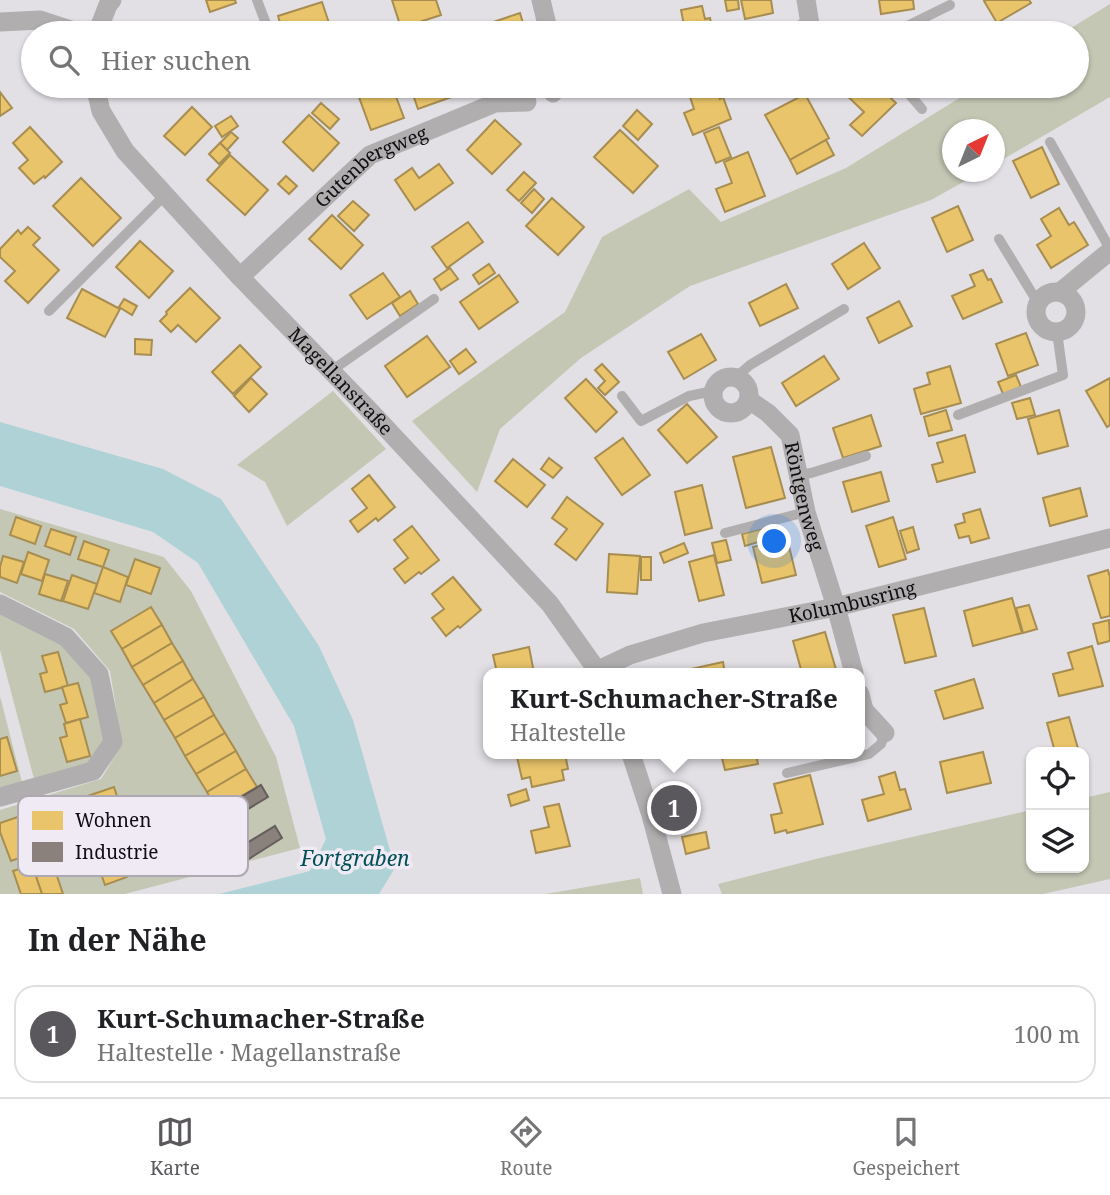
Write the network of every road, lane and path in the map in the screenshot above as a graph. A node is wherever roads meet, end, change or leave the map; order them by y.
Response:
1 (112, 0) edge
2 (257, 0) edge
3 (541, 0) edge
4 (806, 0) edge
5 (950, 5) dead end
6 (43, 21) edge
7 (102, 21) edge
8 (265, 21) dead end
9 (546, 21) edge
10 (804, 21) edge
11 (917, 21) edge
12 (0, 22) edge
13 (98, 98) edge
14 (912, 98) edge
15 (527, 102) dead end
16 (922, 109) dead end
17 (1050, 142) dead end
18 (165, 195) junction
19 (999, 239) dead end
20 (1110, 250) edge
21 (240, 276) junction
22 (1060, 292) junction
23 (435, 299) dead end
24 (1038, 303) junction
25 (844, 309) dead end
26 (49, 311) dead end
27 (1057, 332) junction
28 (331, 371) junction
29 (736, 377) junction
30 (713, 391) junction
31 (622, 396) dead end
32 (749, 400) junction
33 (958, 415) dead end
34 (866, 456) dead end
35 (798, 475) junction
36 (806, 512) junction
37 (725, 533) dead end
38 (1110, 538) edge
39 (0, 604) edge
40 (836, 607) junction
41 (595, 668) edge
42 (606, 668) edge
43 (853, 668) edge
44 (865, 711) edge
45 (885, 733) joint
46 (865, 755) edge
47 (633, 759) edge
48 (848, 759) edge
49 (788, 773) dead end
50 (0, 797) edge
51 (672, 894) edge

1 - 7 street
2 - 8 lane
3 - 9 street
4 - 10 street
5 - 11 lane
6 - 12 street
13 - 18 street, Magellanstraße
14 - 16 lane
15 - 21 street, Gutenbergweg
17 - 20 lane
18 - 21 street, Magellanstraße
18 - 26 lane
19 - 24 lane
20 - 22 street
21 - 28 street, Magellanstraße
22 - 24 street
22 - 27 street
23 - 28 lane
24 - 27 street
25 - 29 lane
27 - 33 lane
28 - 41 street, Magellanstraße
29 - 30 street
29 - 32 street, Röntgenweg
30 - 31 lane
30 - 32 street
32 - 35 street, Röntgenweg
34 - 35 lane
35 - 36 street, Röntgenweg
36 - 37 lane
36 - 40 street, Röntgenweg
38 - 40 street, Kolumbusring
39 - 50 street
40 - 42 street, Kolumbusring
40 - 43 street, Röntgenweg
44 - 45 street
45 - 46 lane
47 - 51 street
48 - 49 lane

